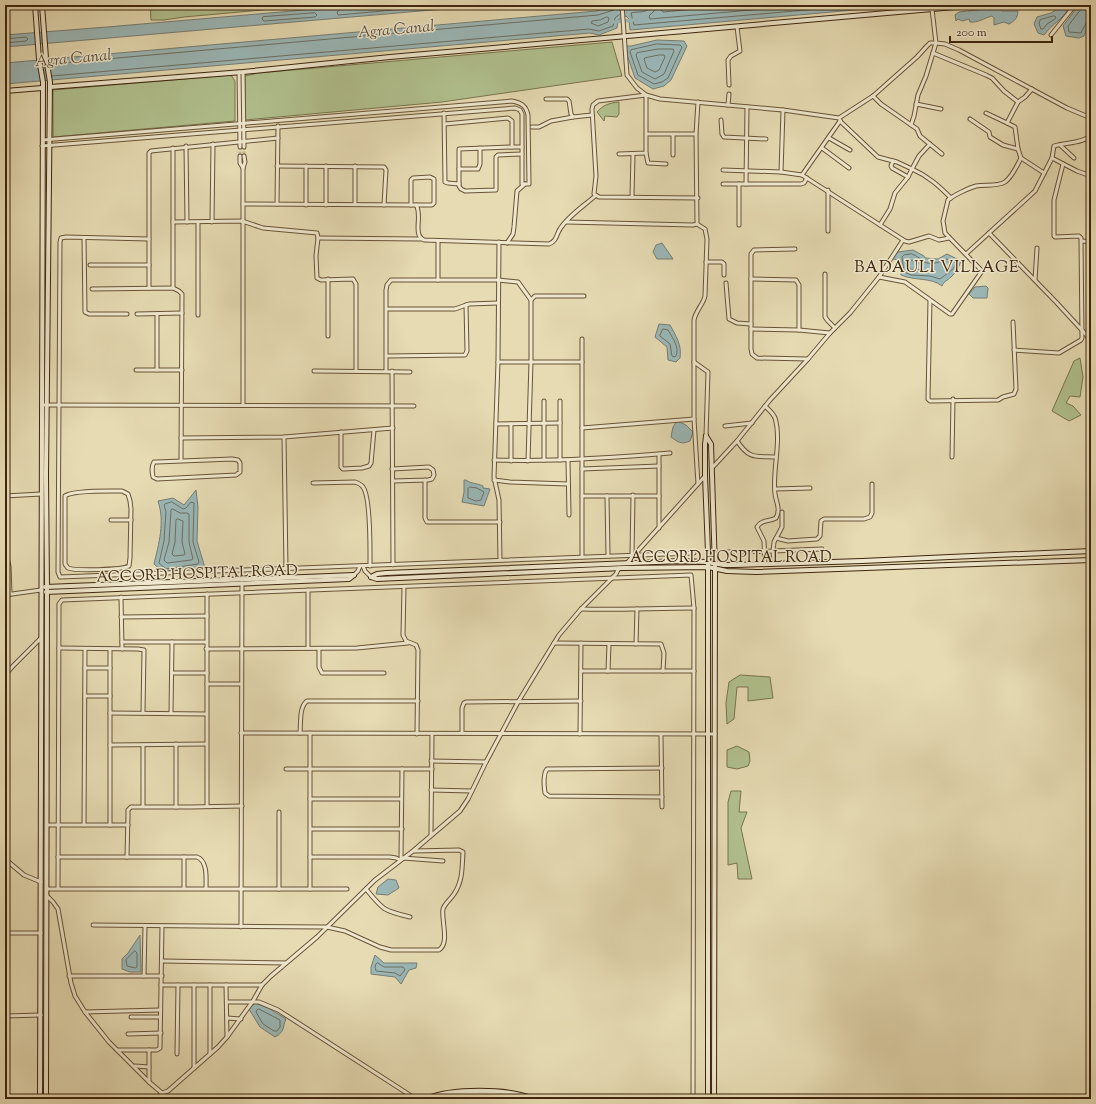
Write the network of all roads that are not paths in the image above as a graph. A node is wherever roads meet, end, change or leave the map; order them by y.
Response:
1 (35, 5) edge
2 (42, 5) edge
3 (622, 5) edge
4 (978, 5) edge
5 (1075, 5) edge
6 (932, 9) junction
7 (737, 27) junction
8 (625, 35) junction
9 (1051, 35) dead end
10 (936, 43) junction
11 (933, 53) junction
12 (241, 72) junction
13 (729, 85) dead end
14 (50, 87) junction
15 (42, 88) junction
16 (1032, 89) junction
17 (5, 91) edge
18 (729, 94) dead end
19 (646, 95) junction
20 (873, 96) junction
21 (546, 99) dead end
22 (698, 102) junction
23 (1018, 102) junction
24 (916, 104) junction
25 (524, 105) junction
26 (728, 105) junction
27 (747, 107) junction
28 (941, 109) dead end
29 (520, 110) junction
30 (783, 110) junction
31 (479, 111) junction
32 (986, 112) dead end
33 (444, 113) junction
34 (592, 115) junction
35 (573, 117) junction
36 (1091, 118) edge
37 (970, 119) dead end
38 (480, 120) junction
39 (721, 120) dead end
40 (840, 120) junction
41 (279, 121) junction
42 (1007, 123) junction
43 (241, 124) junction
44 (445, 124) junction
45 (911, 125) junction
46 (278, 127) junction
47 (532, 127) dead end
48 (240, 130) junction
49 (244, 130) junction
50 (647, 134) junction
51 (696, 134) junction
52 (673, 135) junction
53 (1091, 136) edge
54 (278, 138) junction
55 (829, 138) junction
56 (747, 139) junction
57 (766, 139) dead end
58 (42, 140) junction
59 (49, 140) junction
60 (240, 141) junction
61 (244, 141) junction
62 (212, 144) junction
63 (930, 144) junction
64 (1060, 145) junction
65 (42, 146) junction
66 (49, 146) junction
67 (186, 146) junction
68 (240, 147) tunnel mouth
69 (244, 147) tunnel mouth
70 (512, 147) junction
71 (522, 147) junction
72 (173, 148) junction
73 (480, 148) junction
74 (822, 148) junction
75 (1018, 149) junction
76 (850, 150) dead end
77 (646, 153) junction
78 (522, 154) junction
79 (619, 154) dead end
80 (633, 154) junction
81 (942, 154) dead end
82 (673, 155) dead end
83 (240, 156) tunnel mouth
84 (244, 156) tunnel mouth
85 (1021, 158) junction
86 (1052, 158) junction
87 (1074, 158) dead end
88 (893, 161) junction
89 (666, 164) dead end
90 (1063, 164) junction
91 (277, 166) junction
92 (306, 166) junction
93 (326, 166) junction
94 (355, 166) junction
95 (243, 168) junction
96 (849, 168) dead end
97 (459, 169) junction
98 (912, 169) junction
99 (723, 170) dead end
100 (746, 171) junction
101 (781, 172) junction
102 (1044, 173) junction
103 (802, 175) junction
104 (1091, 176) edge
105 (908, 177) junction
106 (807, 178) junction
107 (459, 184) junction
108 (525, 184) junction
109 (723, 184) dead end
110 (739, 184) junction
111 (746, 184) junction
112 (828, 190) junction
113 (595, 196) junction
114 (632, 197) junction
115 (698, 198) junction
116 (951, 198) junction
117 (243, 204) junction
118 (277, 204) junction
119 (355, 204) junction
120 (306, 205) junction
121 (326, 205) junction
122 (384, 205) junction
123 (411, 205) junction
124 (416, 205) junction
125 (242, 221) junction
126 (173, 222) junction
127 (188, 222) junction
128 (198, 222) junction
129 (212, 222) junction
130 (566, 222) junction
131 (697, 224) junction
132 (739, 225) dead end
133 (880, 225) junction
134 (828, 231) dead end
135 (989, 233) junction
136 (84, 238) junction
137 (149, 238) junction
138 (318, 238) junction
139 (949, 238) junction
140 (421, 239) junction
141 (438, 240) junction
142 (903, 240) junction
143 (1082, 241) junction
144 (499, 242) junction
145 (1091, 242) edge
146 (507, 243) junction
147 (1037, 248) dead end
148 (795, 249) dead end
149 (966, 254) junction
150 (706, 262) junction
151 (149, 264) junction
152 (90, 265) dead end
153 (825, 274) dead end
154 (724, 275) dead end
155 (879, 277) junction
156 (328, 279) junction
157 (751, 279) junction
158 (438, 280) junction
159 (498, 280) junction
160 (1035, 280) junction
161 (726, 283) dead end
162 (92, 288) dead end
163 (149, 288) junction
164 (173, 288) junction
165 (584, 296) dead end
166 (531, 300) junction
167 (930, 300) junction
168 (498, 303) junction
169 (466, 305) junction
170 (387, 309) junction
171 (182, 313) junction
172 (127, 314) dead end
173 (136, 314) dead end
174 (157, 314) junction
175 (198, 315) dead end
176 (1013, 322) dead end
177 (751, 324) junction
178 (835, 328) junction
179 (751, 329) junction
180 (799, 330) junction
181 (1082, 332) junction
182 (830, 333) junction
183 (328, 336) dead end
184 (582, 339) dead end
185 (1091, 340) edge
186 (1014, 350) junction
187 (387, 356) junction
188 (808, 359) junction
189 (498, 362) junction
190 (530, 362) junction
191 (582, 362) junction
192 (694, 362) junction
193 (136, 370) dead end
194 (157, 370) junction
195 (182, 370) junction
196 (314, 371) dead end
197 (356, 371) junction
198 (386, 371) junction
199 (392, 371) junction
200 (410, 372) dead end
201 (953, 399) junction
202 (544, 401) dead end
203 (560, 401) dead end
204 (44, 405) junction
205 (59, 405) junction
206 (181, 405) junction
207 (243, 405) junction
208 (392, 406) junction
209 (414, 406) dead end
210 (765, 406) junction
211 (694, 419) junction
212 (560, 423) junction
213 (752, 423) junction
214 (496, 424) junction
215 (511, 424) junction
216 (528, 424) junction
217 (544, 424) junction
218 (725, 426) dead end
219 (393, 428) junction
220 (582, 428) junction
221 (374, 430) junction
222 (341, 432) junction
223 (706, 436) junction
224 (284, 437) junction
225 (181, 438) junction
226 (737, 441) junction
227 (670, 453) dead end
228 (659, 454) junction
229 (776, 457) junction
230 (952, 457) dead end
231 (582, 459) junction
232 (181, 460) junction
233 (494, 460) junction
234 (544, 460) junction
235 (560, 460) junction
236 (568, 460) junction
237 (511, 461) junction
238 (528, 461) junction
239 (659, 466) junction
240 (712, 468) junction
241 (392, 469) junction
242 (582, 469) junction
243 (705, 476) junction
244 (425, 480) junction
245 (494, 480) junction
246 (393, 481) junction
247 (313, 482) dead end
248 (568, 484) junction
249 (698, 484) junction
250 (872, 484) dead end
251 (810, 488) dead end
252 (775, 489) junction
253 (41, 494) junction
254 (633, 495) junction
255 (5, 496) edge
256 (582, 496) junction
257 (607, 496) junction
258 (659, 496) junction
259 (782, 512) dead end
260 (569, 515) dead end
261 (111, 520) dead end
262 (131, 520) junction
263 (500, 522) junction
264 (59, 526) junction
265 (66, 526) junction
266 (659, 528) junction
267 (59, 531) junction
268 (66, 531) junction
269 (776, 538) junction
270 (5, 549) edge
271 (822, 549) dead end
272 (773, 551) junction
273 (727, 552) dead end
274 (764, 552) junction
275 (1091, 552) edge
276 (694, 553) dead end
277 (608, 556) junction
278 (633, 556) junction
279 (582, 558) junction
280 (500, 560) junction
281 (1091, 560) edge
282 (627, 563) junction
283 (714, 563) junction
284 (774, 563) junction
285 (708, 564) junction
286 (764, 564) junction
287 (392, 565) junction
288 (362, 566) junction
289 (370, 566) junction
290 (619, 568) junction
291 (715, 568) junction
292 (286, 569) junction
293 (354, 575) junction
294 (371, 577) junction
295 (613, 577) junction
296 (242, 583) junction
297 (404, 587) junction
298 (47, 589) junction
299 (41, 590) junction
300 (308, 590) junction
301 (242, 592) junction
302 (10, 594) junction
303 (207, 594) junction
304 (5, 595) edge
305 (121, 598) junction
306 (694, 608) junction
307 (582, 609) junction
308 (637, 609) junction
309 (207, 616) junction
310 (121, 617) junction
311 (41, 638) junction
312 (122, 642) junction
313 (172, 642) junction
314 (206, 642) junction
315 (408, 643) junction
316 (554, 643) junction
317 (581, 643) junction
318 (609, 644) junction
319 (636, 644) junction
320 (59, 648) junction
321 (241, 648) junction
322 (308, 648) junction
323 (85, 649) junction
324 (110, 649) junction
325 (122, 649) junction
326 (206, 649) junction
327 (319, 649) junction
328 (85, 668) junction
329 (110, 668) junction
330 (581, 671) junction
331 (608, 671) junction
332 (663, 671) junction
333 (694, 671) junction
334 (172, 673) junction
335 (206, 673) junction
336 (384, 673) dead end
337 (5, 675) edge
338 (207, 684) junction
339 (241, 684) junction
340 (85, 696) junction
341 (110, 696) junction
342 (418, 701) junction
343 (581, 701) junction
344 (518, 702) junction
345 (110, 713) junction
346 (144, 713) junction
347 (171, 713) junction
348 (206, 714) junction
349 (241, 733) junction
350 (300, 733) junction
351 (310, 733) junction
352 (462, 733) junction
353 (501, 733) junction
354 (417, 734) junction
355 (432, 734) junction
356 (580, 734) junction
357 (661, 734) junction
358 (693, 734) junction
359 (708, 734) junction
360 (715, 734) junction
361 (176, 744) junction
362 (206, 744) junction
363 (110, 745) junction
364 (143, 745) junction
365 (432, 762) junction
366 (486, 762) junction
367 (662, 768) junction
368 (286, 769) dead end
369 (310, 769) junction
370 (402, 769) junction
371 (432, 769) junction
372 (431, 790) junction
373 (471, 791) junction
374 (662, 797) junction
375 (310, 799) junction
376 (401, 799) junction
377 (143, 806) junction
378 (207, 806) junction
379 (242, 806) junction
380 (176, 807) junction
381 (662, 807) dead end
382 (279, 812) dead end
383 (47, 825) junction
384 (58, 825) junction
385 (84, 825) junction
386 (110, 825) junction
387 (128, 825) junction
388 (402, 828) junction
389 (311, 829) junction
390 (431, 836) junction
391 (413, 851) junction
392 (58, 857) junction
393 (127, 857) junction
394 (184, 857) junction
395 (310, 857) junction
396 (5, 859) edge
397 (402, 859) junction
398 (443, 862) dead end
399 (41, 882) junction
400 (58, 888) junction
401 (184, 888) junction
402 (206, 888) junction
403 (47, 889) junction
404 (242, 889) junction
405 (279, 889) junction
406 (310, 889) junction
407 (347, 889) dead end
408 (366, 889) junction
409 (47, 896) junction
410 (410, 917) dead end
411 (93, 925) dead end
412 (145, 926) junction
413 (162, 926) junction
414 (241, 927) junction
415 (327, 927) junction
416 (5, 933) edge
417 (41, 933) junction
418 (162, 961) junction
419 (286, 963) junction
420 (69, 976) junction
421 (144, 976) junction
422 (162, 976) junction
423 (161, 985) junction
424 (178, 985) junction
425 (194, 985) junction
426 (210, 985) junction
427 (226, 985) junction
428 (262, 985) junction
429 (226, 1002) junction
430 (253, 1002) junction
431 (160, 1010) junction
432 (85, 1012) junction
433 (41, 1015) junction
434 (5, 1016) edge
435 (131, 1017) dead end
436 (160, 1018) junction
437 (227, 1018) junction
438 (241, 1019) junction
439 (161, 1033) junction
440 (128, 1034) dead end
441 (227, 1037) junction
442 (117, 1050) junction
443 (149, 1050) junction
444 (177, 1054) dead end
445 (210, 1054) junction
446 (134, 1066) junction
447 (149, 1067) junction
448 (194, 1068) junction
449 (149, 1082) junction
450 (162, 1093) junction
451 (40, 1099) edge
452 (46, 1099) edge
453 (156, 1099) edge
454 (416, 1099) edge
455 (426, 1099) edge
456 (436, 1099) edge
457 (523, 1099) edge
458 (533, 1099) edge
459 (693, 1099) edge
460 (708, 1099) edge
461 (714, 1099) edge

1 - 15 street
2 - 14 street
3 - 8 street
4 - 6 street
5 - 9 street
6 - 7 street
6 - 10 street
7 - 8 street
7 - 13 street
8 - 12 street
8 - 19 street
10 - 11 street
10 - 16 street
10 - 20 street
11 - 23 street
11 - 24 street
12 - 14 street
12 - 43 street
14 - 59 street
15 - 17 street
15 - 58 street
16 - 23 street
16 - 36 street
18 - 26 street
19 - 22 street
19 - 34 street
19 - 50 street
20 - 40 street
20 - 45 street
21 - 35 street
22 - 26 street
22 - 51 street
23 - 42 street
24 - 28 street
24 - 45 street
25 - 29 street
25 - 41 street
25 - 108 street
26 - 27 street
27 - 30 street
27 - 56 street
29 - 31 street
29 - 71 street
30 - 40 street
30 - 101 street
31 - 33 street
31 - 38 street
32 - 42 street
33 - 44 street
33 - 46 street
34 - 35 street
34 - 113 street
35 - 47 street
37 - 75 street
38 - 44 street
38 - 70 street
39 - 56 street
40 - 55 street
40 - 88 street
41 - 43 street
41 - 46 street
42 - 75 street
43 - 48 street
43 - 49 street
43 - 59 street
44 - 107 street
45 - 63 street
46 - 49 street
46 - 54 street
48 - 49 street
48 - 60 street
48 - 66 street
49 - 61 street
50 - 52 street
50 - 77 street
51 - 52 street
51 - 115 street
52 - 82 street
53 - 64 street
54 - 61 street
54 - 91 street
55 - 74 street
55 - 76 street
56 - 57 street
56 - 100 street
58 - 59 street
58 - 65 street
59 - 66 street
60 - 61 street
60 - 62 street
60 - 68 street
61 - 69 street
62 - 67 street
62 - 129 street
63 - 81 street
63 - 98 street
64 - 86 street
64 - 87 street
65 - 66 street
65 - 204 street
66 - 204 street
67 - 72 street
67 - 127 street
70 - 71 street
70 - 73 street
71 - 78 street
72 - 126 street
72 - 137 street
73 - 97 street
73 - 97 street
74 - 96 street
74 - 103 street
75 - 85 street
77 - 80 street
77 - 89 street
78 - 107 street
78 - 108 street
79 - 80 street
80 - 114 street
83 - 95 street
84 - 95 street
85 - 102 street
85 - 116 street
86 - 90 street
86 - 102 street
88 - 98 street
88 - 105 street
90 - 104 street
90 - 143 street
91 - 92 street
91 - 118 street
92 - 93 street
92 - 120 street
93 - 94 street
93 - 121 street
94 - 119 street
94 - 122 street
95 - 117 street
97 - 107 street
98 - 105 street
98 - 116 street
99 - 100 street
100 - 101 street
100 - 111 street
101 - 103 street
102 - 135 street
103 - 106 street
105 - 133 street
106 - 111 street
106 - 112 street
108 - 146 street
109 - 110 street
110 - 111 street
110 - 132 street
112 - 133 street
112 - 134 street
113 - 114 street
113 - 130 street
114 - 115 street
115 - 131 street
116 - 139 street
117 - 118 street
117 - 125 street
118 - 120 street
119 - 121 street
119 - 122 street
120 - 121 street
122 - 123 street
123 - 124 street
123 - 124 street
124 - 140 street
125 - 129 street
125 - 138 street
125 - 207 street
126 - 127 street
126 - 164 street
127 - 128 street
128 - 129 street
128 - 175 street
130 - 131 street
130 - 146 street
131 - 150 street
133 - 142 street
135 - 149 street
135 - 160 street
136 - 137 street
136 - 172 street
136 - 205 street
137 - 151 street
138 - 140 street
138 - 156 street
139 - 142 street
139 - 149 street
140 - 141 street
141 - 144 street
141 - 158 street
142 - 155 street
143 - 145 street
143 - 181 street
144 - 146 street
144 - 159 street
147 - 160 street
148 - 157 street
149 - 167 street
150 - 154 street
150 - 192 street
151 - 152 street
151 - 163 street
153 - 178 street
155 - 167 street
155 - 178 street
156 - 183 street
156 - 197 street
157 - 177 street
157 - 180 street
158 - 159 street
158 - 170 street
159 - 166 street
159 - 168 street
160 - 181 street
161 - 177 street
162 - 163 street
163 - 164 street
164 - 171 street
165 - 166 street
166 - 190 street
167 - 201 street
168 - 169 street
168 - 189 street
169 - 170 street
169 - 187 street
170 - 187 street
171 - 174 street
171 - 195 street
173 - 174 street
174 - 194 street
176 - 186 street
177 - 179 street
178 - 182 street
179 - 180 street
179 - 188 street
180 - 182 street
181 - 185 street
181 - 186 street
182 - 188 street
184 - 191 street
186 - 201 street
187 - 198 street
188 - 210 street
189 - 190 street
189 - 214 street
190 - 191 street
190 - 216 street
191 - 220 street
192 - 211 street
192 - 223 street
193 - 194 street
194 - 195 street
195 - 206 street
196 - 197 street
197 - 198 street
198 - 199 street
199 - 200 street
199 - 208 street
201 - 230 street
202 - 217 street
203 - 212 street
204 - 205 street
204 - 253 street
204 - 298 street
205 - 206 street
205 - 264 street
206 - 207 street
206 - 225 street
207 - 208 street
208 - 209 street
208 - 219 street
210 - 213 street
210 - 229 street
211 - 220 street
211 - 249 street
212 - 217 street
212 - 235 street
213 - 218 street
213 - 226 street
214 - 215 street
214 - 233 street
215 - 216 street
215 - 237 street
216 - 217 street
216 - 238 street
217 - 234 street
219 - 221 street
219 - 241 street
220 - 231 street
221 - 222 street
221 - 222 street
222 - 224 street
223 - 240 street
223 - 243 street
224 - 225 street
224 - 292 street
225 - 232 street
226 - 229 street
226 - 240 street
227 - 228 street
228 - 231 street
228 - 239 street
229 - 252 street
231 - 236 street
231 - 242 street
232 - 232 street
233 - 237 street
233 - 245 street
234 - 235 street
234 - 238 street
235 - 236 street
236 - 248 street
237 - 238 street
239 - 242 street
239 - 258 street
240 - 283 street
241 - 244 street
241 - 246 street
242 - 256 street
243 - 249 street
243 - 285 street
244 - 246 street
244 - 263 street
245 - 248 street
245 - 263 street
246 - 287 street
247 - 289 street
248 - 260 street
249 - 266 street
250 - 269 street
251 - 252 street
252 - 274 street
253 - 255 street
253 - 299 street
254 - 257 street
254 - 258 street
254 - 278 street
256 - 257 street
256 - 279 street
257 - 277 street
258 - 266 street
259 - 269 street
261 - 262 street
262 - 265 street
262 - 268 street
263 - 280 street
264 - 265 street
264 - 267 street
265 - 268 street
266 - 278 street
267 - 268 street
267 - 292 street
269 - 272 street
270 - 302 street
271 - 272 street
272 - 274 street
272 - 284 street
273 - 274 street
274 - 286 street
275 - 284 street
276 - 278 street
277 - 278 street
277 - 279 street
278 - 282 street
279 - 280 street
280 - 287 street
281 - 291 street, ACCORD HOSPITAL ROAD
282 - 285 street
282 - 294 street
283 - 285 street
283 - 286 street
283 - 291 street
284 - 286 street
285 - 290 street, ACCORD HOSPITAL ROAD
285 - 291 street, ACCORD HOSPITAL ROAD
285 - 359 street
287 - 289 street
288 - 289 street
288 - 292 street
288 - 293 street
288 - 294 street
290 - 294 street, ACCORD HOSPITAL ROAD
290 - 295 street
291 - 360 street
293 - 296 street, ACCORD HOSPITAL ROAD
293 - 298 street
295 - 297 street
295 - 306 street
295 - 307 street
296 - 298 street, ACCORD HOSPITAL ROAD
296 - 301 street
297 - 300 street
297 - 315 street
298 - 299 street
298 - 383 street
299 - 302 street
299 - 311 street
300 - 301 street
300 - 322 street
301 - 303 street
301 - 321 street
302 - 304 street
303 - 305 street
303 - 309 street
305 - 310 street
305 - 320 street
306 - 308 street
306 - 333 street
307 - 308 street
307 - 316 street
308 - 319 street
309 - 310 street
309 - 314 street
310 - 312 street
311 - 337 street
311 - 399 street
312 - 313 street
312 - 325 street
313 - 314 street
313 - 334 street
314 - 326 street
315 - 327 street
315 - 342 street
316 - 317 street
316 - 344 street
317 - 318 street
317 - 330 street
318 - 319 street
318 - 331 street
319 - 332 street
320 - 323 street
320 - 384 street
321 - 322 street
321 - 326 street
321 - 339 street
322 - 327 street
323 - 324 street
323 - 328 street
324 - 325 street
324 - 329 street
325 - 346 street
326 - 335 street
327 - 336 street
328 - 329 street
328 - 340 street
329 - 341 street
330 - 331 street
330 - 343 street
331 - 332 street
332 - 333 street
333 - 358 street
334 - 335 street
334 - 347 street
335 - 338 street
338 - 339 street
338 - 348 street
339 - 349 street
340 - 341 street
340 - 385 street
341 - 345 street
342 - 350 street
342 - 354 street
343 - 344 street
343 - 356 street
344 - 352 street
344 - 353 street
345 - 346 street
345 - 363 street
346 - 347 street
347 - 348 street
348 - 362 street
349 - 350 street
349 - 379 street
350 - 351 street
351 - 354 street
351 - 369 street
352 - 353 street
352 - 355 street
353 - 356 street
353 - 366 street
354 - 355 street
355 - 365 street
356 - 357 street
357 - 358 street
357 - 367 street
358 - 359 street
358 - 459 street
359 - 360 street
359 - 460 street
360 - 461 street
361 - 362 street
361 - 364 street
361 - 380 street
362 - 378 street
363 - 364 street
363 - 386 street
364 - 377 street
365 - 366 street
365 - 371 street
366 - 373 street
367 - 374 street
367 - 374 street
368 - 369 street
369 - 370 street
369 - 375 street
370 - 371 street
370 - 376 street
371 - 372 street
372 - 373 street
372 - 390 street
373 - 390 street
374 - 381 street
375 - 376 street
375 - 389 street
376 - 388 street
377 - 380 street
377 - 387 street
378 - 379 street
378 - 380 street
379 - 404 street
382 - 405 street
383 - 384 street
383 - 403 street
384 - 385 street
384 - 392 street
385 - 386 street
386 - 387 street
387 - 393 street
388 - 389 street
388 - 397 street
389 - 395 street
390 - 391 street
391 - 397 street
391 - 415 street
392 - 393 street
392 - 400 street
393 - 394 street
394 - 401 street
394 - 402 street
395 - 397 street
395 - 406 street
396 - 399 street
397 - 398 street
397 - 408 street
399 - 417 street
400 - 401 street
400 - 403 street
401 - 402 street
402 - 404 street
403 - 409 street
404 - 405 street
404 - 414 street
405 - 406 street
406 - 407 street
408 - 410 street
408 - 415 street
409 - 420 street
409 - 452 street
411 - 412 street
412 - 413 street
412 - 421 street
413 - 414 street
413 - 418 street
414 - 415 street
415 - 419 street
416 - 417 street
417 - 433 street
418 - 419 street
418 - 422 street
419 - 428 street
420 - 421 street
420 - 432 street
421 - 422 street
422 - 423 street
423 - 424 street
423 - 431 street
424 - 425 street
424 - 444 street
425 - 426 street
425 - 448 street
426 - 427 street
426 - 445 street
427 - 428 street
427 - 429 street
428 - 430 street
429 - 430 street
429 - 437 street
430 - 438 street
430 - 454 street
431 - 432 street
431 - 436 street
432 - 442 street
433 - 434 street
433 - 451 street
435 - 436 street
436 - 439 street
437 - 438 street
437 - 441 street
438 - 441 street
439 - 440 street
439 - 443 street
441 - 445 street
442 - 443 street
442 - 446 street
443 - 447 street
445 - 448 street
446 - 447 street
446 - 449 street
447 - 449 street
448 - 450 street
449 - 450 street
450 - 453 street
455 - 458 street
456 - 457 street

